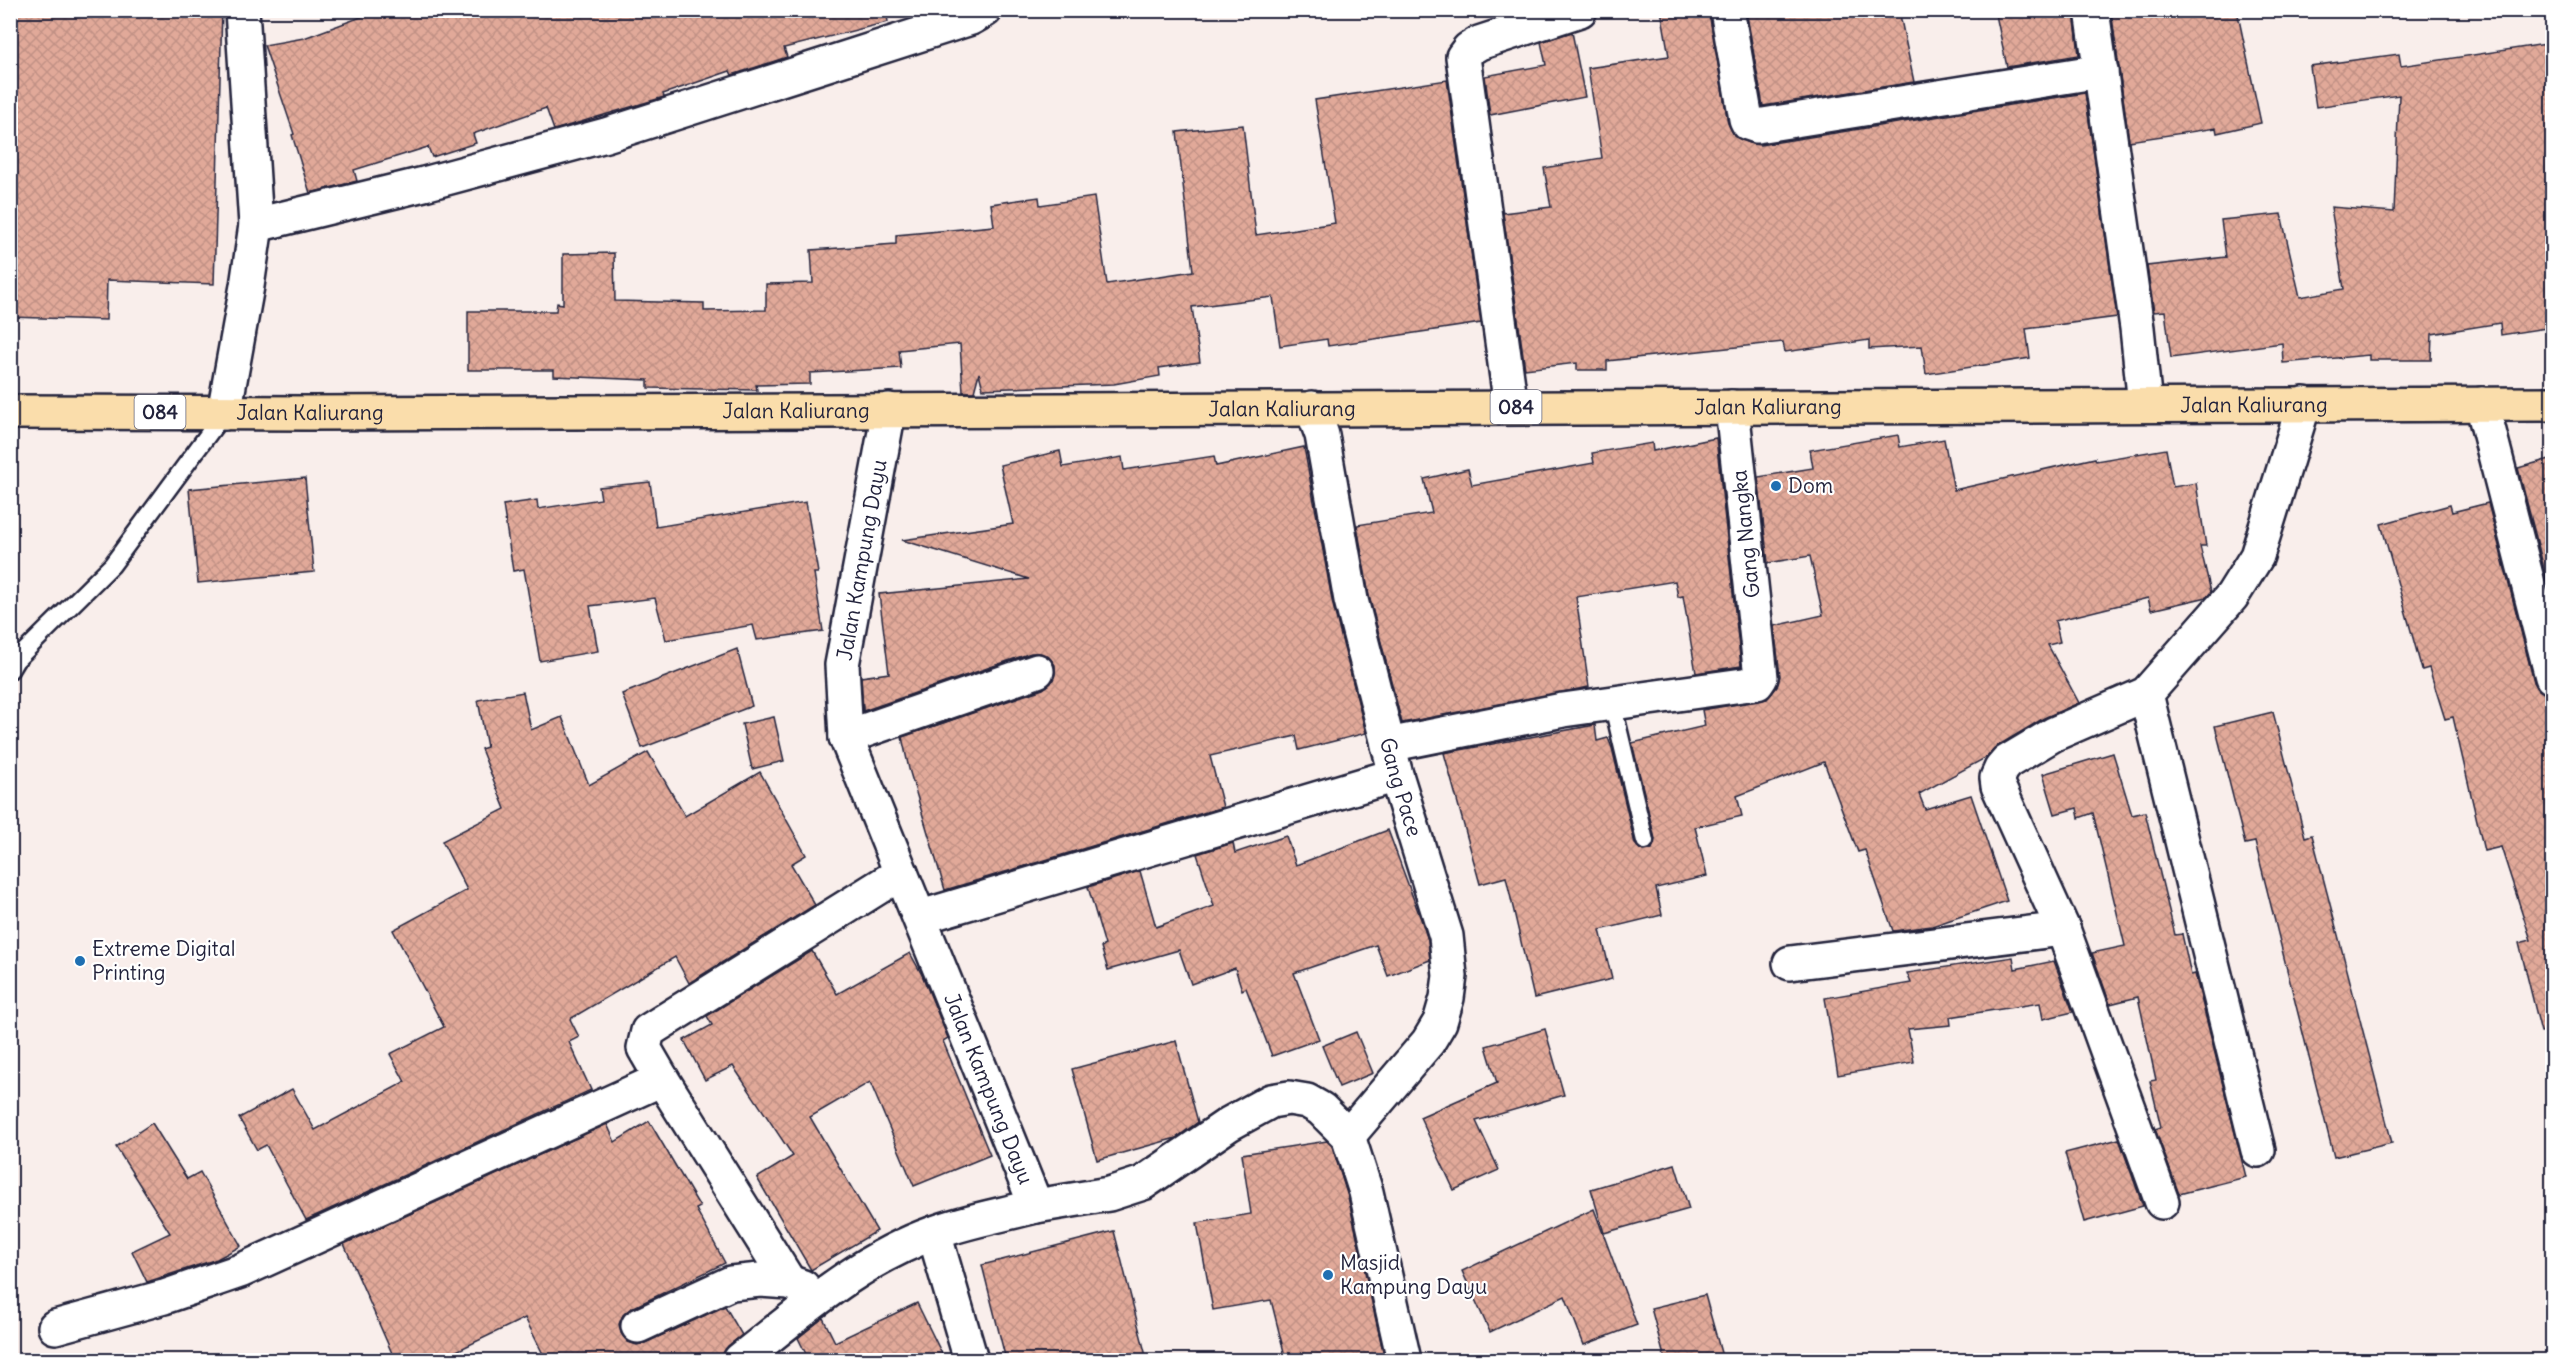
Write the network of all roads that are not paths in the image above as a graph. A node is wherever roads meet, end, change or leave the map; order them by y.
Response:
1 (242, 10) edge
2 (985, 10) edge
3 (1581, 10) edge
4 (1727, 10) edge
5 (2092, 10) edge
6 (2100, 71) junction
7 (256, 225) junction
8 (2304, 404) junction
9 (2482, 404) junction
10 (2145, 405) junction
11 (2552, 405) edge
12 (1510, 407) junction
13 (1732, 407) junction
14 (1312, 408) junction
15 (889, 410) junction
16 (10, 412) edge
17 (224, 412) junction
18 (10, 670) edge
19 (1037, 672) dead end
20 (2553, 677) edge
21 (2146, 694) junction
22 (1612, 702) junction
23 (846, 737) junction
24 (1392, 760) junction
25 (1644, 841) dead end
26 (901, 873) junction
27 (921, 917) junction
28 (2063, 929) junction
29 (1790, 963) dead end
30 (662, 1079) junction
31 (1348, 1136) junction
32 (2258, 1150) dead end
33 (2162, 1202) dead end
34 (1036, 1206) junction
35 (934, 1233) junction
36 (789, 1281) junction
37 (822, 1295) junction
38 (638, 1326) dead end
39 (55, 1327) dead end
40 (740, 1360) edge
41 (971, 1360) edge
42 (1404, 1360) edge

1 - 7 street
2 - 7 street
3 - 12 street
4 - 6 street
5 - 6 street
6 - 10 street
7 - 17 street
8 - 9 main road, Jalan Kaliurang / 084
8 - 10 main road, Jalan Kaliurang / 084
8 - 21 street
9 - 11 main road, Jalan Kaliurang / 084
9 - 20 street
10 - 13 main road, Jalan Kaliurang / 084
12 - 13 main road, Jalan Kaliurang / 084
12 - 14 main road, Jalan Kaliurang / 084
13 - 22 street, Gang Nangka
14 - 15 main road, Jalan Kaliurang / 084
14 - 24 street, Gang Pace
15 - 17 main road, Jalan Kaliurang / 084
15 - 23 street, Jalan Kampung Dayu
16 - 17 main road, Jalan Kaliurang / 084
17 - 18 lane
19 - 23 street
21 - 28 street
21 - 32 street
22 - 24 street
22 - 25 lane
23 - 26 street, Jalan Kampung Dayu
24 - 27 street
24 - 31 street, Gang Pace
26 - 27 street, Jalan Kampung Dayu
26 - 30 street
27 - 34 street, Jalan Kampung Dayu
28 - 29 street
28 - 33 street
30 - 36 street
30 - 39 street
31 - 34 street, Jalan Kampung Dayu
31 - 42 street, Jalan Kampung Dayu
34 - 35 street
35 - 37 street
35 - 41 street
36 - 37 street
36 - 38 street
37 - 40 street

